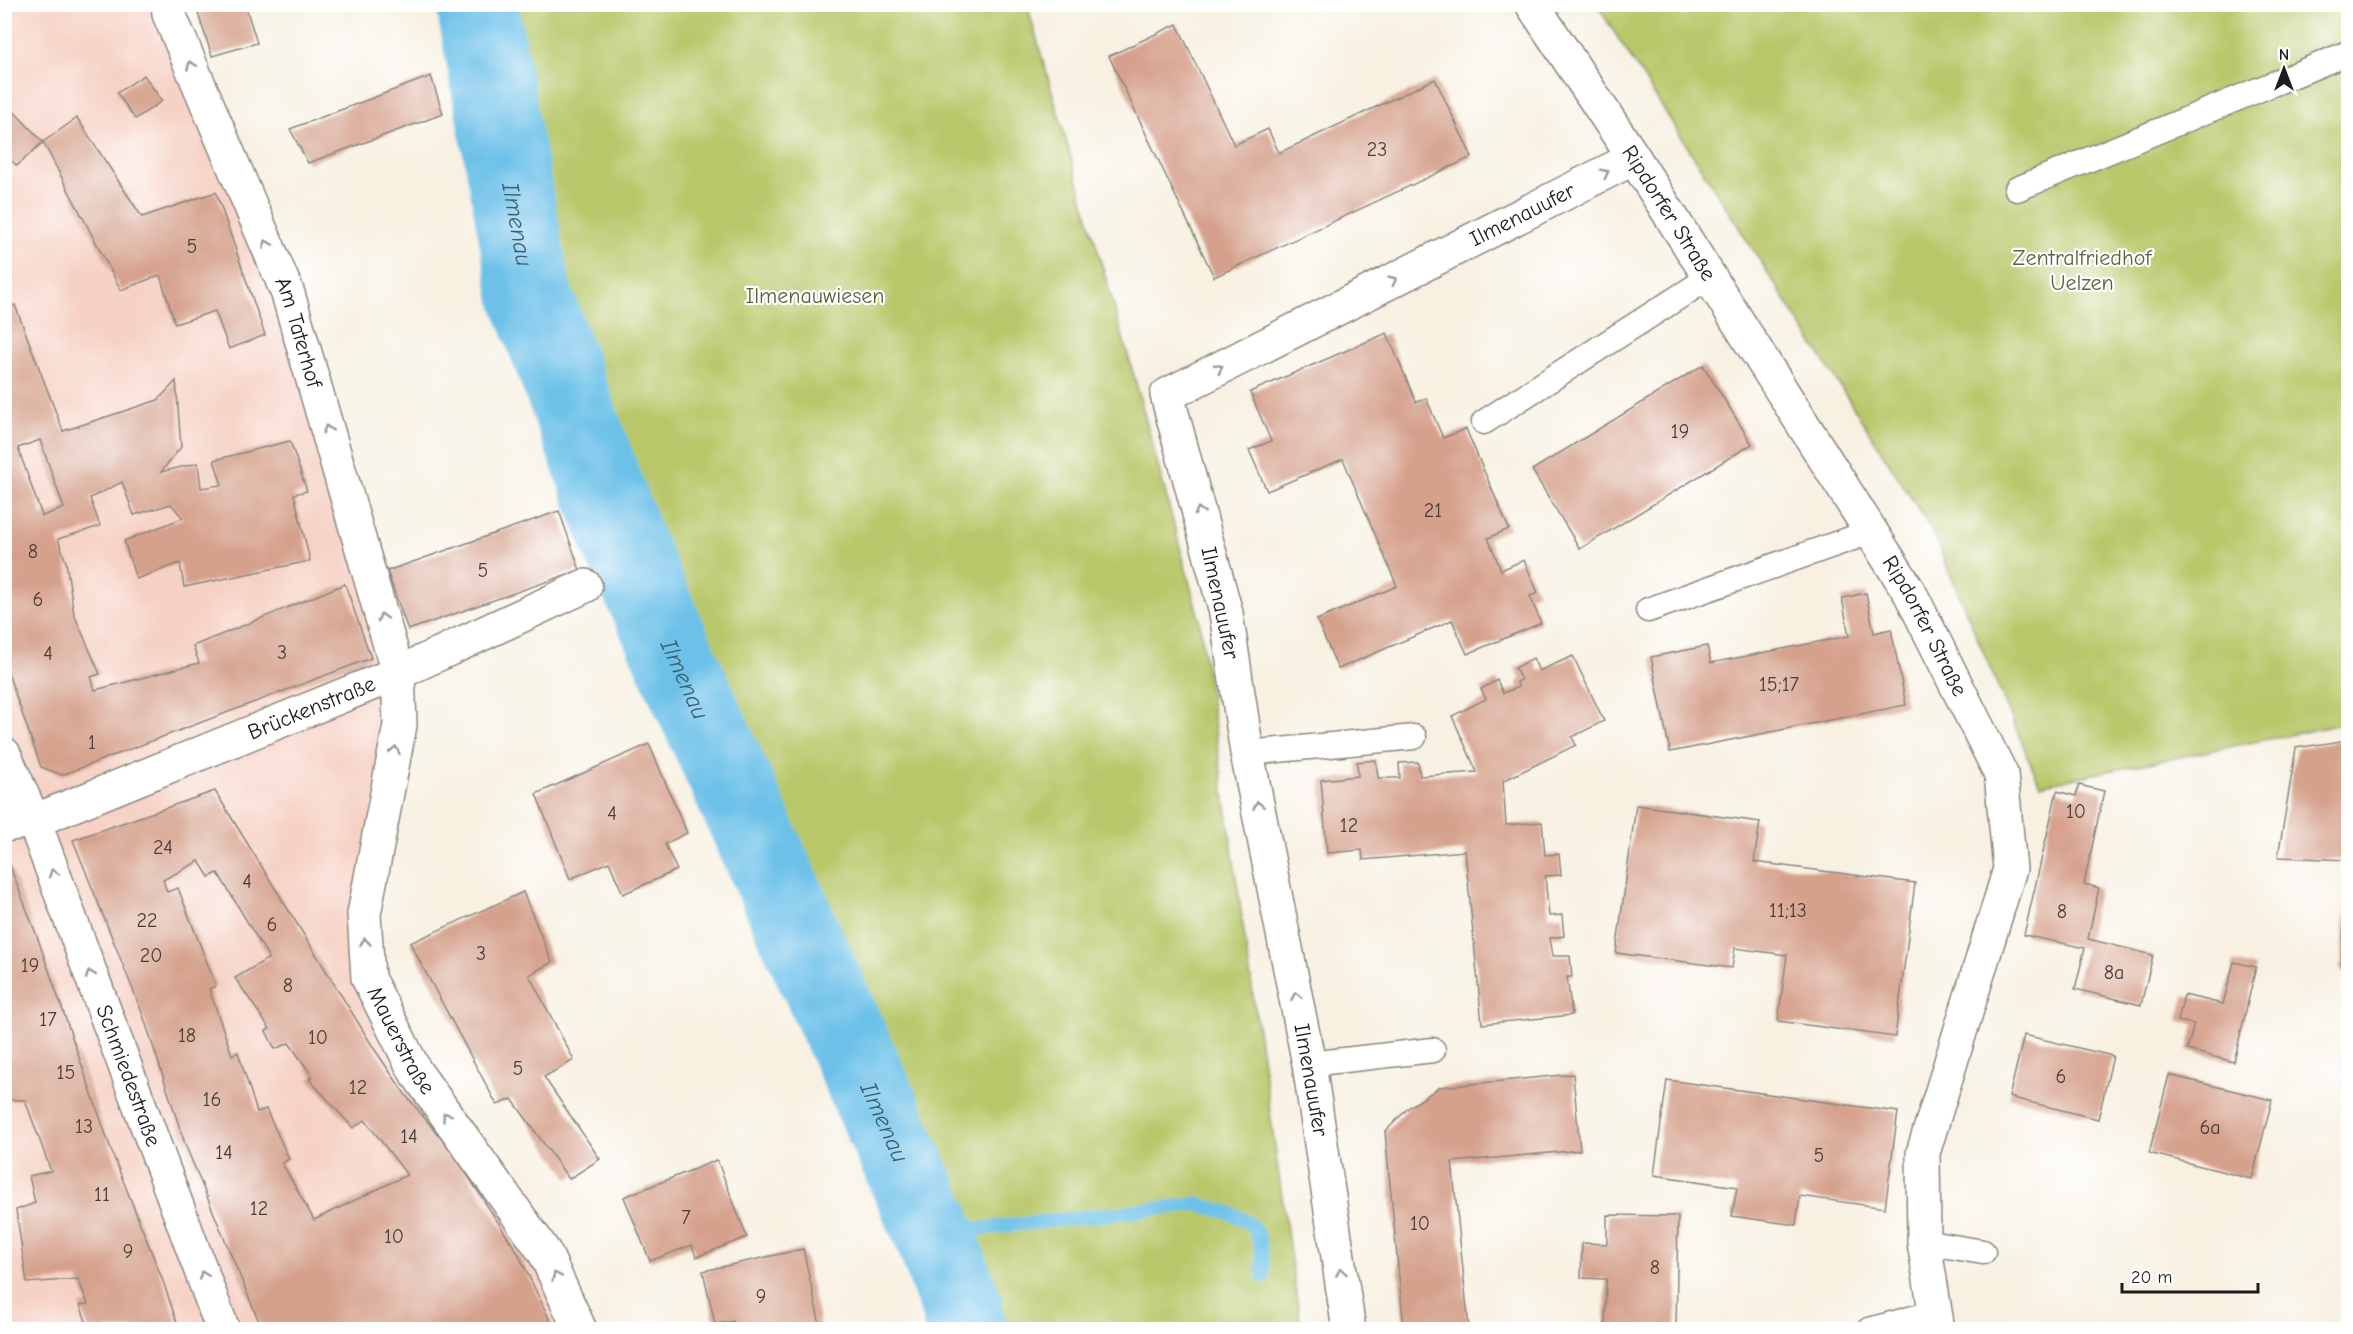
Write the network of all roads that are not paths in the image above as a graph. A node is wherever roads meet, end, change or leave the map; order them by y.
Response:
1 (168, 4) edge
2 (1532, 4) edge
3 (2349, 53) edge
4 (1634, 158) junction
5 (2017, 189) dead end
6 (1710, 277) junction
7 (1484, 422) dead end
8 (1870, 532) junction
9 (585, 586) dead end
10 (1648, 610) dead end
11 (398, 673) junction
12 (1414, 737) dead end
13 (1247, 753) junction
14 (4, 754) edge
15 (19, 823) edge
16 (1433, 1050) dead end
17 (1309, 1064) junction
18 (1924, 1242) junction
19 (1983, 1252) dead end
20 (1936, 1321) edge
21 (223, 1329) edge
22 (580, 1329) edge
23 (1349, 1329) edge
24 (1869, 1329) edge

11 -> 1 street, Am Taterhof
2 - 4 street, Ripdorfer Straße
3 - 5 lane
4 - 6 street, Ripdorfer Straße
13 -> 4 street, Ilmenauufer
6 - 7 lane
6 - 8 street, Ripdorfer Straße
8 - 10 lane
8 - 18 street, Ripdorfer Straße
9 - 11 street, Brückenstraße
11 - 15 street, Brückenstraße
22 -> 11 street, Mauerstraße
12 - 13 lane
17 -> 13 street, Ilmenauufer
14 - 15 street, Schmiedestraße
21 -> 15 street, Schmiedestraße
16 - 17 lane
23 -> 17 street, Ilmenauufer
18 - 19 lane
18 - 20 street, Ripdorfer Straße
20 - 24 lane

